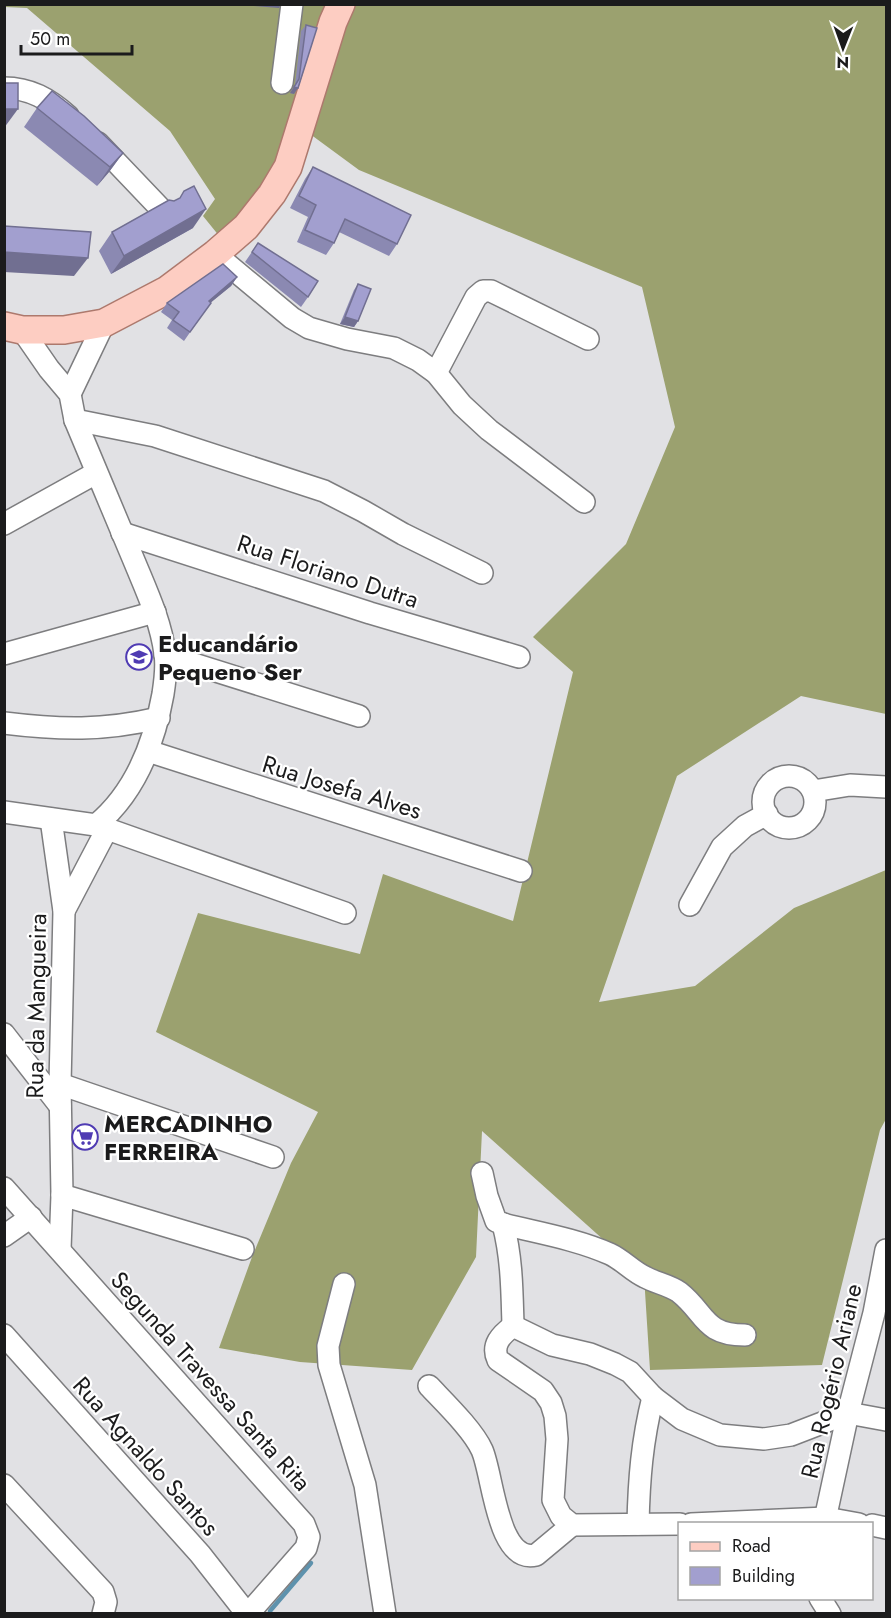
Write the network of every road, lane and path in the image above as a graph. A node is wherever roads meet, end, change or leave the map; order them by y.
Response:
1 (292, 4) edge
2 (341, 4) edge
3 (282, 83) dead end
4 (4, 88) edge
5 (159, 207) edge
6 (216, 254) junction
7 (104, 323) junction
8 (13, 328) edge
9 (588, 339) dead end
10 (436, 373) junction
11 (70, 394) junction
12 (75, 420) junction
13 (96, 473) junction
14 (584, 501) dead end
15 (4, 524) edge
16 (122, 532) junction
17 (482, 573) dead end
18 (155, 612) junction
19 (4, 654) edge
20 (165, 655) junction
21 (519, 657) dead end
22 (359, 716) dead end
23 (159, 718) junction
24 (4, 723) edge
25 (148, 751) junction
26 (886, 787) edge
27 (813, 791) junction
28 (4, 812) edge
29 (767, 814) junction
30 (51, 819) junction
31 (101, 827) junction
32 (521, 871) dead end
33 (690, 905) dead end
34 (64, 911) junction
35 (345, 913) dead end
36 (4, 1034) edge
37 (60, 1084) junction
38 (60, 1106) junction
39 (273, 1157) dead end
40 (482, 1173) dead end
41 (4, 1188) edge
42 (62, 1195) junction
43 (31, 1217) junction
44 (503, 1224) junction
45 (4, 1236) edge
46 (60, 1249) junction
47 (243, 1249) dead end
48 (886, 1250) edge
49 (344, 1284) dead end
50 (880, 1314) edge
51 (513, 1326) junction
52 (4, 1335) edge
53 (745, 1335) dead end
54 (429, 1386) dead end
55 (653, 1397) junction
56 (848, 1413) junction
57 (886, 1420) edge
58 (4, 1485) edge
59 (825, 1521) edge
60 (780, 1522) edge
61 (638, 1524) junction
62 (678, 1524) edge
63 (572, 1525) junction
64 (821, 1600) edge
65 (103, 1614) edge
66 (248, 1614) edge
67 (385, 1614) edge
68 (830, 1614) edge

1 - 3 street
2 - 6 main road
4 - 5 street
6 - 7 main road
6 - 10 street
7 - 8 main road
7 - 11 street
8 - 11 street
9 - 10 street
10 - 14 street
11 - 12 street
12 - 13 street
12 - 17 street
13 - 15 street
13 - 16 street
16 - 18 street
16 - 21 street, Rua Floriano Dutra
18 - 19 street
18 - 20 street
20 - 22 street
20 - 23 street
23 - 24 street
23 - 25 street
25 - 31 street
25 - 32 street, Rua Josefa Alves
26 - 27 street
27 - 29 street
27 - 29 street
28 - 30 street
29 - 33 street
30 - 31 street
30 - 34 street, Rua da Mangueira
31 - 34 street
31 - 35 street
34 - 37 street, Rua da Mangueira
36 - 38 street
37 - 38 street, Rua da Mangueira
37 - 39 street
38 - 42 street, Rua da Mangueira
40 - 44 street
41 - 43 street, Segunda Travessa Santa Rita
42 - 46 street, Rua da Mangueira
42 - 47 street
43 - 45 street
43 - 46 street, Segunda Travessa Santa Rita
44 - 51 street
44 - 53 street
46 - 66 street, Segunda Travessa Santa Rita
48 - 50 street, Rua Rogério Ariane
49 - 67 street
50 - 56 street, Rua Rogério Ariane
51 - 55 street
51 - 63 street
52 - 66 street, Rua Agnaldo Santos
54 - 63 street
55 - 56 street
55 - 61 street
56 - 57 street
56 - 59 street, Rua Rogério Ariane
58 - 65 street
59 - 60 street
61 - 62 street
61 - 63 street
64 - 68 street

